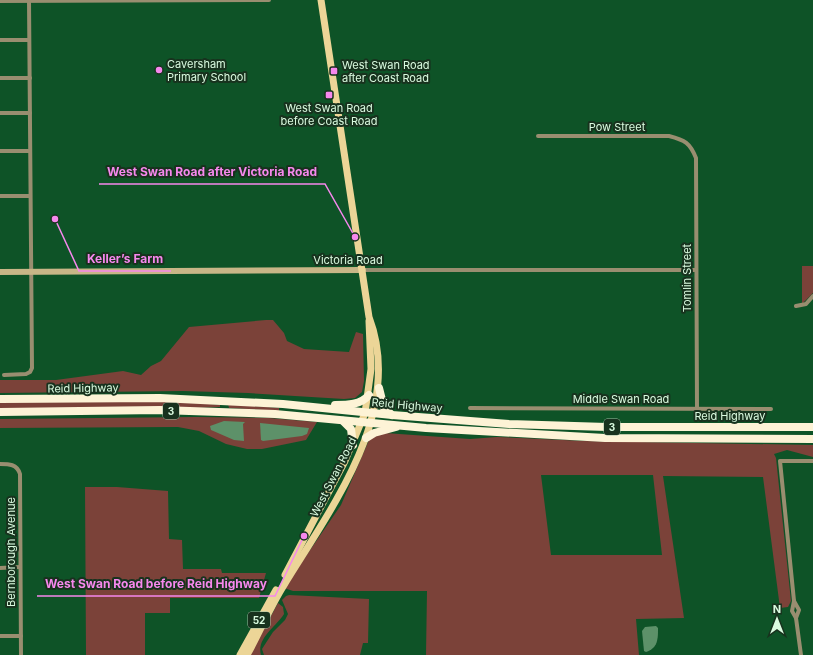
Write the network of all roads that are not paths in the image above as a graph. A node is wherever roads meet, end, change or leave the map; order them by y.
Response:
1 (269, 0) edge
2 (321, 0) edge
3 (0, 1) edge
4 (29, 1) junction
5 (0, 40) edge
6 (30, 40) junction
7 (0, 78) edge
8 (30, 78) junction
9 (0, 113) edge
10 (30, 113) junction
11 (538, 136) dead end
12 (692, 148) joint
13 (0, 151) edge
14 (30, 151) junction
15 (0, 196) edge
16 (30, 196) junction
17 (363, 270) junction
18 (696, 270) junction
19 (0, 272) edge
20 (31, 272) junction
21 (813, 296) edge
22 (796, 306) dead end
23 (369, 317) junction
24 (4, 374) dead end
25 (378, 388) junction
26 (369, 395) junction
27 (0, 399) edge
28 (324, 408) junction
29 (470, 408) dead end
30 (697, 408) junction
31 (771, 409) dead end
32 (0, 412) edge
33 (370, 413) junction
34 (392, 415) junction
35 (342, 420) junction
36 (366, 423) junction
37 (399, 426) junction
38 (813, 426) edge
39 (366, 438) junction
40 (813, 439) edge
41 (353, 445) junction
42 (813, 461) edge
43 (0, 464) edge
44 (0, 568) edge
45 (20, 568) junction
46 (0, 636) edge
47 (21, 636) junction
48 (21, 655) edge
49 (240, 655) edge
50 (247, 655) edge
51 (801, 655) edge

1 - 4 street
2 - 17 main road, West Swan Road / 52
3 - 4 street
4 - 6 street
5 - 6 street
6 - 8 street
7 - 8 street
8 - 10 street
9 - 10 street
10 - 14 street
11 - 12 street, Pow Street
12 - 18 street, Tomlin Street
13 - 14 street
14 - 16 street
15 - 16 street
16 - 20 street
17 - 18 street, Victoria Road
17 - 20 street, Victoria Road
17 - 23 main road, West Swan Road / 52
18 - 30 street, Tomlin Street
19 - 20 street, Victoria Road
20 - 24 street
21 - 22 street
23 - 25 main road, West Swan Road / 52
23 - 26 main road, West Swan Road / 52
25 - 33 main road, West Swan Road / 52
25 - 34 highway
26 - 28 highway
26 - 33 main road, West Swan Road / 52
27 - 28 highway, Reid Highway / 3
28 - 33 highway, Reid Highway / 3
29 - 30 street, Middle Swan Road
30 - 31 street, Middle Swan Road
32 - 35 highway, Reid Highway / 3
33 - 34 highway, Reid Highway / 3
33 - 36 main road, West Swan Road / 52
34 - 38 highway, Reid Highway / 3
35 - 36 highway, Reid Highway / 3
35 - 41 highway
36 - 37 highway, Reid Highway / 3
36 - 39 main road, West Swan Road / 52
36 - 41 main road, West Swan Road / 52
37 - 39 highway
37 - 40 highway, Reid Highway / 3
39 - 50 main road, West Swan Road / 52
41 - 49 main road, West Swan Road / 52
42 - 51 street
43 - 45 street, Bernborough Avenue
44 - 45 street
45 - 47 street, Bernborough Avenue
46 - 47 street
47 - 48 street, Bernborough Avenue

